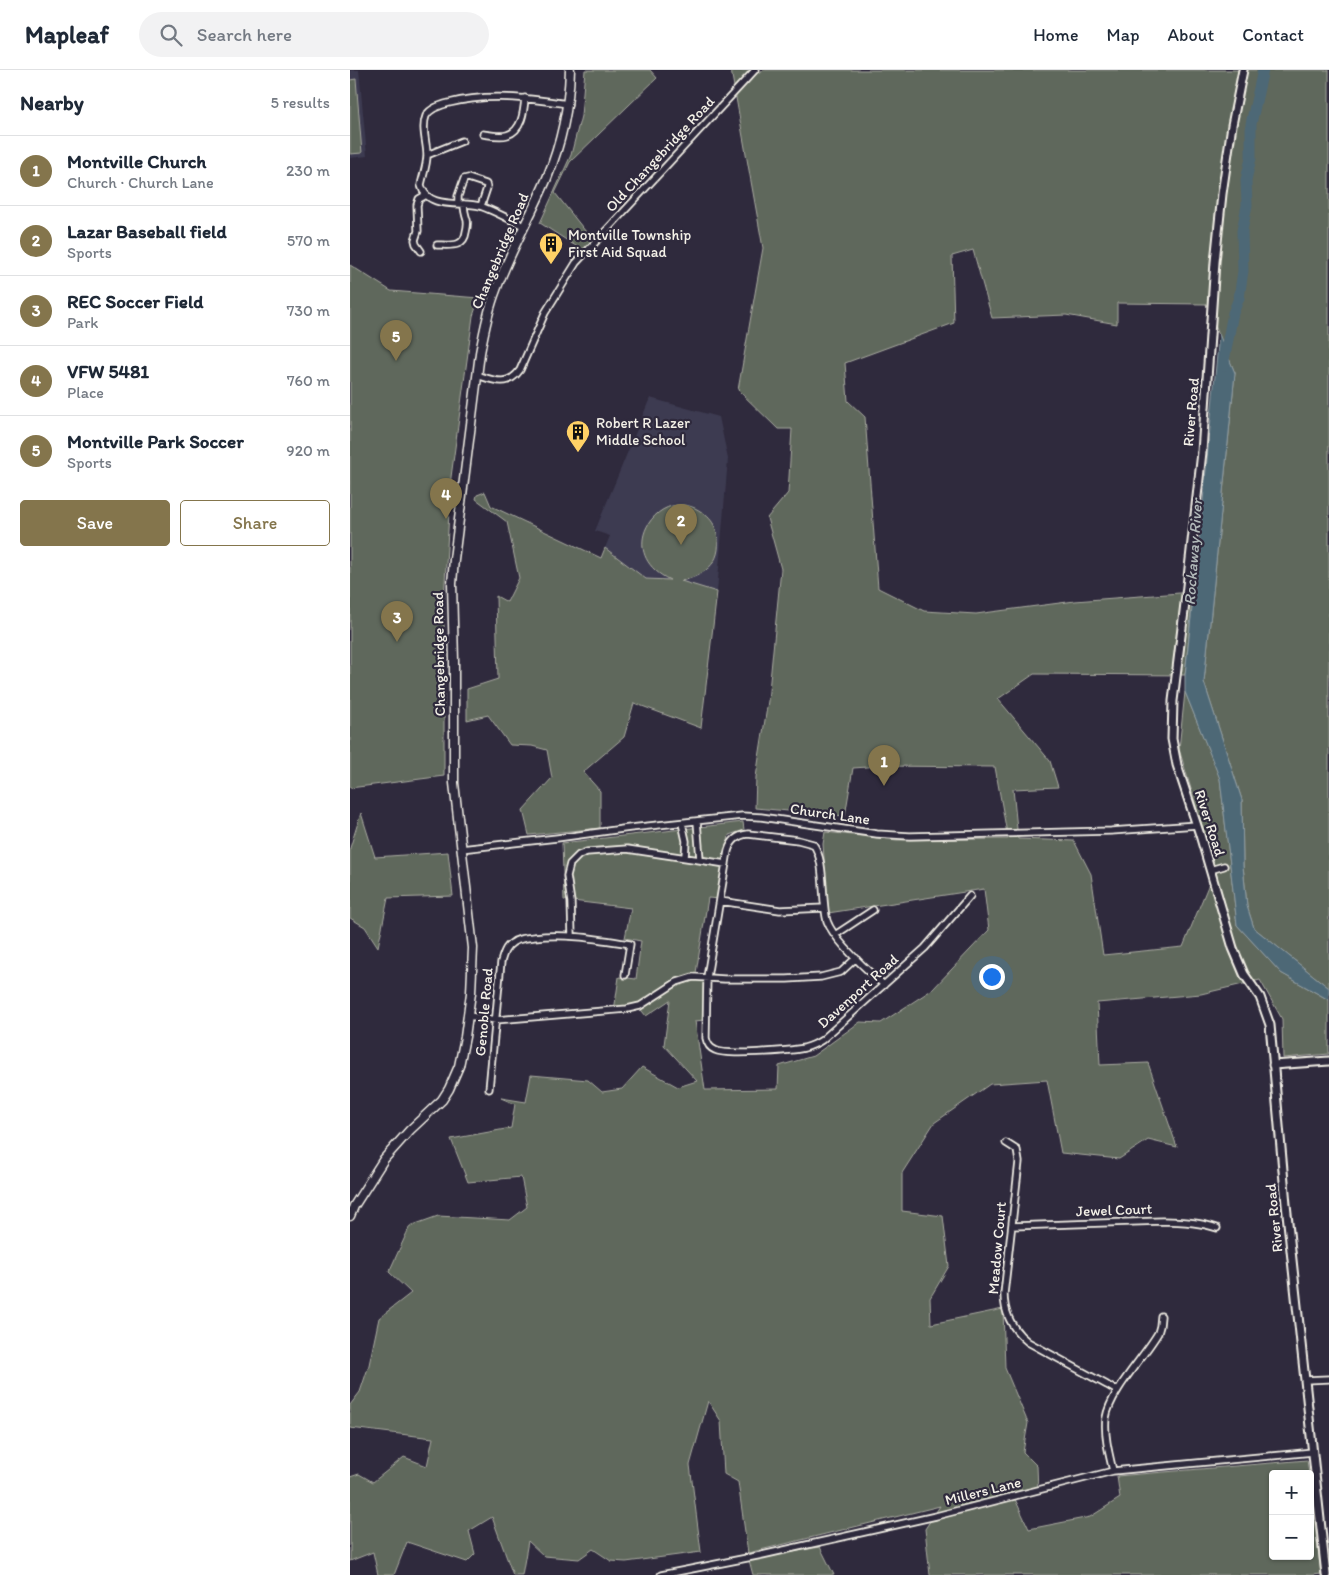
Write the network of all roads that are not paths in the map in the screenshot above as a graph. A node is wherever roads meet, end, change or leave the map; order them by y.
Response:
1 (570, 70) edge
2 (755, 70) edge
3 (1243, 70) edge
4 (525, 98) junction
5 (568, 104) junction
6 (483, 134) dead end
7 (462, 141) dead end
8 (427, 155) junction
9 (426, 194) junction
10 (461, 204) junction
11 (481, 206) junction
12 (524, 226) junction
13 (437, 245) dead end
14 (421, 251) dead end
15 (477, 376) junction
16 (697, 821) junction
17 (682, 823) junction
18 (1197, 825) junction
19 (462, 849) junction
20 (685, 857) junction
21 (700, 859) junction
22 (726, 864) junction
23 (1224, 866) dead end
24 (1210, 870) junction
25 (970, 896) dead end
26 (720, 901) junction
27 (824, 908) junction
28 (873, 910) dead end
29 (835, 935) junction
30 (572, 936) junction
31 (856, 958) junction
32 (626, 975) dead end
33 (708, 977) junction
34 (884, 984) junction
35 (468, 1016) junction
36 (496, 1020) junction
37 (1329, 1061) edge
38 (1273, 1065) junction
39 (489, 1089) dead end
40 (1006, 1144) dead end
41 (354, 1199) edge
42 (350, 1216) edge
43 (1012, 1226) junction
44 (1217, 1228) dead end
45 (1162, 1316) dead end
46 (1329, 1379) edge
47 (1305, 1380) junction
48 (1117, 1391) junction
49 (1313, 1452) junction
50 (1113, 1471) junction
51 (1326, 1538) edge
52 (661, 1575) edge
53 (1326, 1575) edge

1 - 5 main road, Changebridge Road
2 - 15 street, Old Changebridge Road
3 - 18 street, River Road
4 - 5 street
4 - 6 street
4 - 8 street
5 - 12 main road, Changebridge Road
7 - 8 street
8 - 9 street
9 - 10 street
9 - 14 street
10 - 11 street
10 - 11 street
10 - 13 street
11 - 12 street
12 - 15 main road, Changebridge Road
15 - 19 main road, Changebridge Road
16 - 17 street, Church Lane
16 - 18 street, Church Lane
16 - 21 street
17 - 19 street, Church Lane
17 - 20 street
18 - 24 street, River Road
19 - 35 main road, Changebridge Road
20 - 21 street
20 - 30 street
21 - 22 street
22 - 26 street, Davenport Road
22 - 27 street, Davenport Road
23 - 24 street
24 - 38 street, River Road
25 - 34 street, Davenport Road
26 - 27 street
26 - 33 street, Davenport Road
27 - 29 street
28 - 29 street
29 - 31 street
30 - 32 street, Genoble Road
30 - 36 street, Genoble Road
31 - 33 street
31 - 34 street
33 - 34 street, Davenport Road
33 - 36 street
35 - 36 street
35 - 41 main road, Changebridge Road
36 - 39 street, Genoble Road
37 - 38 street
38 - 47 street, River Road
40 - 43 street, Meadow Court
41 - 42 main road, Changebridge Road
43 - 44 street, Jewel Court
43 - 48 street, Meadow Court
45 - 48 street
46 - 47 street
47 - 49 street, River Road
48 - 50 street
49 - 50 street, Millers Lane
49 - 51 street, River Road
50 - 52 street, Millers Lane
51 - 53 street, River Road

